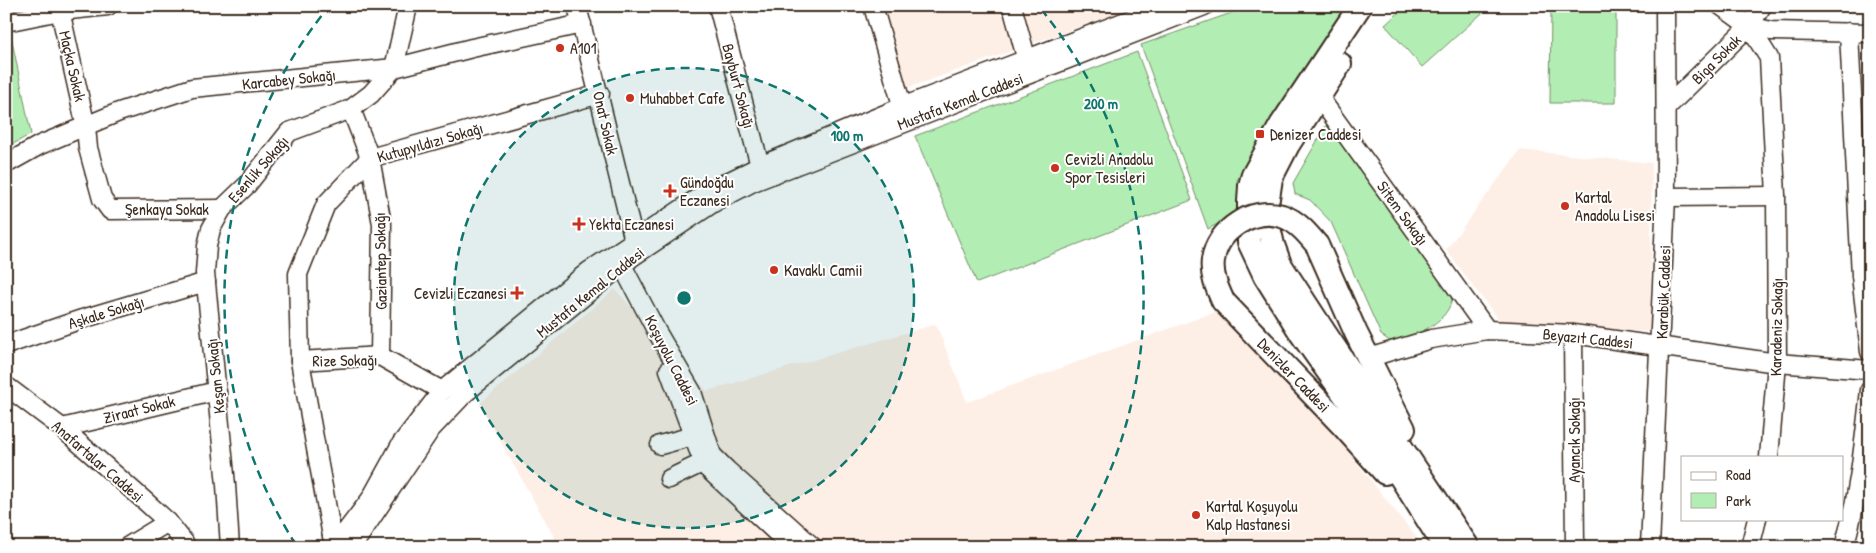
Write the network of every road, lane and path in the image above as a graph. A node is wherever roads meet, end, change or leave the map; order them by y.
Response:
1 (108, 6) edge
2 (408, 6) edge
3 (577, 6) edge
4 (718, 6) edge
5 (873, 6) edge
6 (1012, 6) edge
7 (1165, 6) edge
8 (1204, 6) edge
9 (1360, 6) edge
10 (1377, 6) edge
11 (1666, 6) edge
12 (1721, 6) edge
13 (1762, 6) edge
14 (60, 9) edge
15 (6, 22) edge
16 (582, 24) junction
17 (1749, 26) junction
18 (1849, 32) junction
19 (1870, 33) edge
20 (1028, 66) junction
21 (394, 68) junction
22 (600, 94) junction
23 (1319, 97) junction
24 (1666, 108) junction
25 (351, 110) junction
26 (904, 114) junction
27 (86, 127) junction
28 (370, 158) junction
29 (6, 164) edge
30 (760, 166) junction
31 (1666, 196) junction
32 (1776, 196) junction
33 (222, 209) junction
34 (634, 241) junction
35 (613, 264) junction
36 (206, 282) junction
37 (1487, 330) junction
38 (1573, 334) junction
39 (6, 345) edge
40 (1660, 346) junction
41 (1870, 352) edge
42 (380, 356) junction
43 (1368, 358) junction
44 (300, 361) junction
45 (1778, 363) junction
46 (1870, 370) edge
47 (1870, 390) edge
48 (8, 391) edge
49 (216, 391) junction
50 (442, 391) junction
51 (62, 428) junction
52 (693, 436) junction
53 (660, 445) dead end
54 (1769, 456) edge
55 (704, 462) junction
56 (669, 479) dead end
57 (1757, 520) edge
58 (168, 522) junction
59 (1441, 522) junction
60 (190, 545) edge
61 (127, 547) edge
62 (230, 547) edge
63 (334, 547) edge
64 (352, 547) edge
65 (792, 547) edge
66 (813, 547) edge
67 (1445, 547) edge
68 (1468, 547) edge
69 (1575, 547) edge
70 (1650, 547) edge
71 (1750, 547) edge
72 (1844, 547) edge

1 - 14 street
2 - 21 street
3 - 16 street, Onat Sokak
4 - 30 street, Bayburt Sokağı
5 - 26 street
6 - 20 street
7 - 20 street, Mustafa Kemal Caddesi
8 - 20 street, Mustafa Kemal Caddesi
9 - 59 main road, Denizler Caddesi
10 - 23 main road, Denizler Caddesi
11 - 24 street, Karabük Caddesi
12 - 17 street
13 - 17 street, Biga Sokak
14 - 15 street
14 - 27 street, Maçka Sokak
16 - 21 street, Karcabey Sokağı
16 - 22 street, Onat Sokak
17 - 18 street
17 - 24 street, Biga Sokak
17 - 32 street, Karadeniz Sokağı
18 - 19 street
18 - 41 street
20 - 26 street, Mustafa Kemal Caddesi
21 - 25 street, Esenlik Sokağı
21 - 27 street, Karcabey Sokağı
22 - 28 street, Kutupyıldızı Sokağı
22 - 34 street, Onat Sokak
23 - 37 street, Sitem Sokağı
23 - 59 main road, Denizler Caddesi
24 - 31 street, Karabük Caddesi
25 - 28 street, Gaziantep Sokağı
25 - 33 street, Esenlik Sokağı
26 - 30 street, Mustafa Kemal Caddesi
26 - 35 street, Mustafa Kemal Caddesi
27 - 29 street, Karcabey Sokağı
27 - 33 street, Şenkaya Sokak
28 - 42 street, Gaziantep Sokağı
28 - 44 street, Kutupyıldızı Sokağı
30 - 34 street, Mustafa Kemal Caddesi
31 - 32 street
31 - 40 street, Karabük Caddesi
32 - 45 street, Karadeniz Sokağı
33 - 36 street, Keşan Sokağı
34 - 35 street, Mustafa Kemal Caddesi
35 - 50 street, Mustafa Kemal Caddesi
35 - 52 street, Koşuyolu Caddesi
35 - 64 street, Mustafa Kemal Caddesi
35 - 66 street, Koşuyolu Caddesi
36 - 39 street, Aşkale Sokağı
36 - 49 street, Keşan Sokağı
37 - 38 street, Beyazıt Caddesi
37 - 43 street, Beyazıt Caddesi
38 - 40 street, Beyazıt Caddesi
38 - 69 street, Ayancık Sokağı
40 - 45 street, Beyazıt Caddesi
40 - 70 street, Karabük Caddesi
42 - 44 street, Rize Sokağı
42 - 50 street, Rize Sokağı
43 - 59 main road, Denizler Caddesi
43 - 59 main road, Denizler Caddesi, bridge
44 - 63 street, Kutupyıldızı Sokağı
45 - 46 street, Beyazıt Caddesi
45 - 54 street, Karadeniz Sokağı
47 - 72 street
48 - 51 street, Anafartalar Caddesi
49 - 51 street, Ziraat Sokak
49 - 62 street, Keşan Sokağı
50 - 63 street, Mustafa Kemal Caddesi
51 - 58 street, Anafartalar Caddesi
52 - 53 street
52 - 55 street, Koşuyolu Caddesi
55 - 56 street
55 - 65 street, Koşuyolu Caddesi
57 - 71 street
58 - 60 street, Anafartalar Caddesi
58 - 61 street
59 - 67 main road, Denizler Caddesi
59 - 68 main road, Denizler Caddesi

